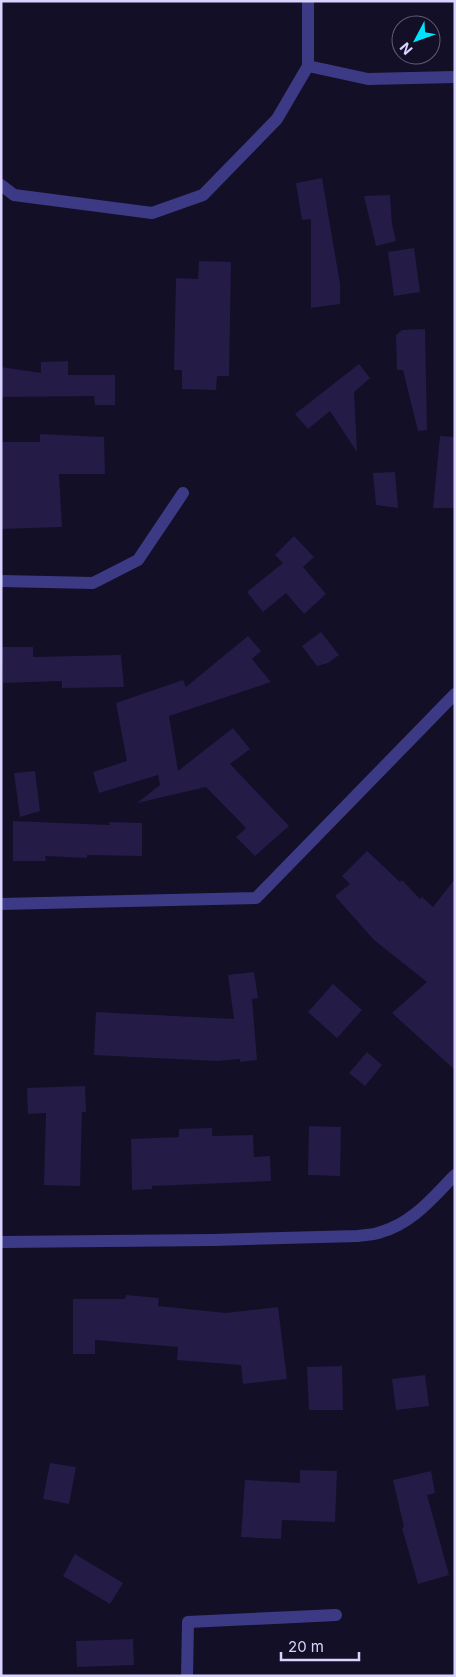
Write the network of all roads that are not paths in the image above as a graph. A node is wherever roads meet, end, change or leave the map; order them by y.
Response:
1 (308, 1) edge
2 (308, 66) junction
3 (455, 77) edge
4 (1, 185) edge
5 (183, 493) dead end
6 (1, 581) edge
7 (455, 694) edge
8 (1, 904) edge
9 (455, 1175) edge
10 (1, 1242) edge
11 (336, 1615) dead end
12 (187, 1676) edge

1 - 2 street
2 - 3 street
2 - 4 street
5 - 6 street
7 - 8 street
9 - 10 street
11 - 12 street

